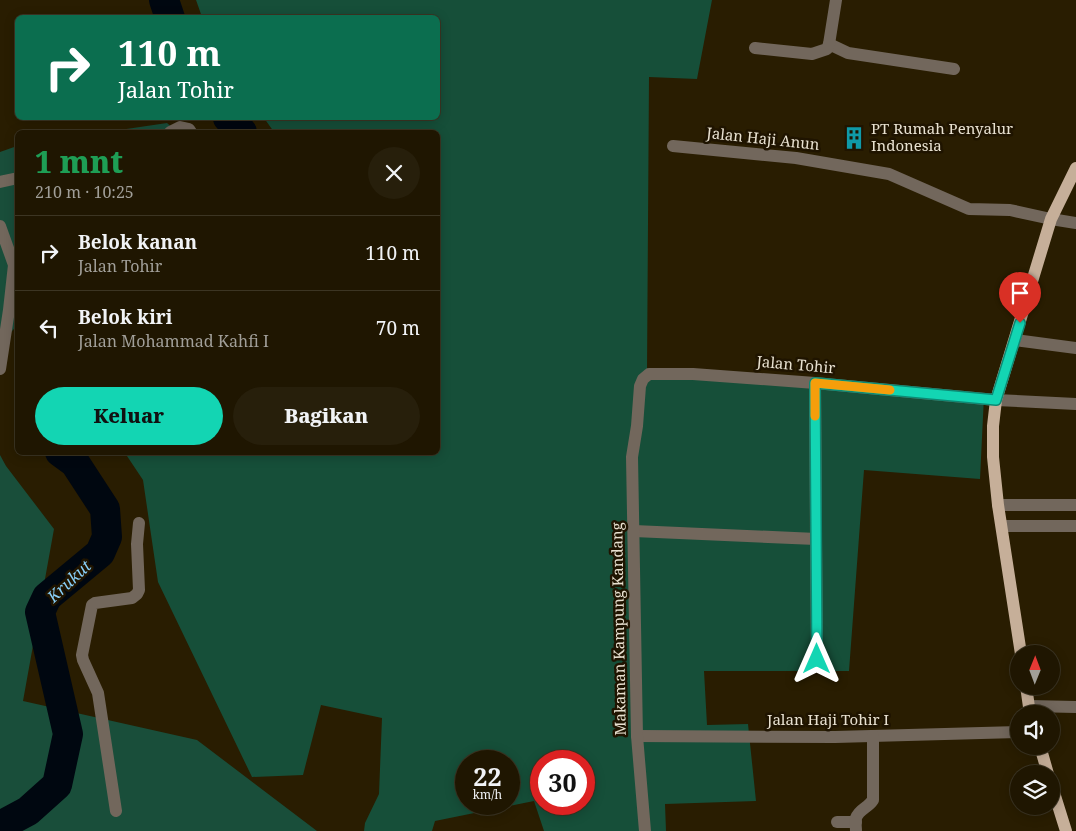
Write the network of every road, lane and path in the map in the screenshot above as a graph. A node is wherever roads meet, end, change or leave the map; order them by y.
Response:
1 (836, 0) edge
2 (829, 44) junction
3 (755, 48) dead end
4 (954, 69) dead end
5 (174, 130) edge
6 (189, 130) edge
7 (673, 146) dead end
8 (1076, 170) edge
9 (15, 179) edge
10 (0, 182) edge
11 (1051, 220) junction
12 (1076, 223) edge
13 (0, 226) edge
14 (15, 263) edge
15 (15, 271) edge
16 (1015, 340) junction
17 (1076, 348) edge
18 (0, 369) edge
19 (815, 383) junction
20 (996, 400) junction
21 (1076, 404) edge
22 (637, 426) joint
23 (1076, 504) edge
24 (998, 505) junction
25 (139, 523) dead end
26 (1002, 526) junction
27 (1076, 526) edge
28 (634, 531) junction
29 (816, 539) junction
30 (1020, 645) edge
31 (817, 659) dead end
32 (1076, 707) edge
33 (1060, 708) edge
34 (1010, 732) edge
35 (637, 736) junction
36 (873, 736) junction
37 (116, 812) dead end
38 (1060, 812) edge
39 (837, 822) dead end
40 (856, 826) edge
41 (644, 831) edge
42 (1066, 831) edge

1 - 2 street
2 - 3 street
2 - 4 street
5 - 6 street
7 - 11 street, Jalan Haji Anun
8 - 11 main road
9 - 10 street
11 - 12 street, Jalan Haji Anun
11 - 16 main road
13 - 14 street
15 - 18 street
16 - 17 street
16 - 20 main road
19 - 20 street, Jalan Tohir
19 - 22 street, Jalan Tohir
19 - 29 street
20 - 21 street, Jalan Tohir
20 - 24 main road
22 - 28 street, Makaman Kampung Kandang
23 - 24 street
24 - 26 main road
25 - 37 street
26 - 27 street
26 - 30 main road
28 - 29 street
28 - 35 street, Makaman Kampung Kandang
29 - 31 street
32 - 33 street
34 - 36 street, Jalan Haji Tohir I
35 - 36 street, Jalan Haji Tohir I
35 - 41 street, Makaman Kampung Kandang
36 - 40 street
38 - 42 main road
39 - 40 street

